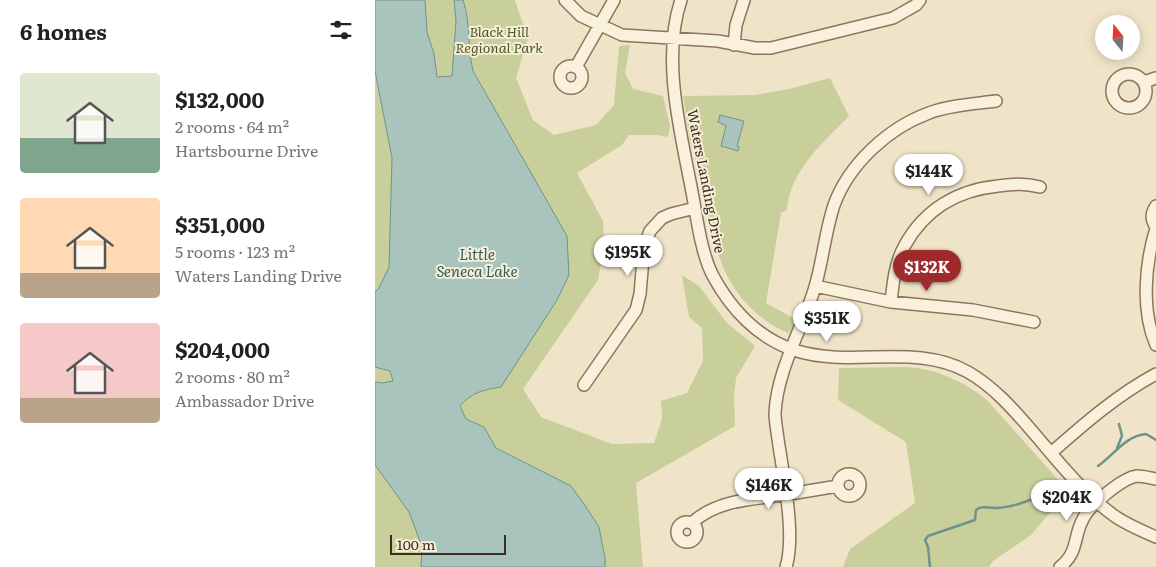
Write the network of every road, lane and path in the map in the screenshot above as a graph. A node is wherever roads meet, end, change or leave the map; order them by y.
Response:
1 (565, 0) edge
2 (614, 0) edge
3 (681, 0) edge
4 (744, 0) edge
5 (920, 0) edge
6 (600, 26) junction
7 (673, 38) junction
8 (734, 45) junction
9 (576, 67) dead end
10 (1156, 78) edge
11 (1144, 82) dead end
12 (996, 101) dead end
13 (1041, 187) dead end
14 (1156, 206) edge
15 (695, 208) junction
16 (1156, 228) edge
17 (815, 286) junction
18 (891, 302) junction
19 (1034, 322) dead end
20 (1156, 345) edge
21 (792, 349) junction
22 (1156, 374) edge
23 (585, 385) dead end
24 (1051, 453) junction
25 (1156, 479) edge
26 (838, 486) dead end
27 (785, 495) junction
28 (1098, 502) junction
29 (692, 523) dead end
30 (1156, 537) edge
31 (786, 567) edge
32 (1060, 567) edge

1 - 6 street
2 - 6 street
3 - 7 street, Waters Landing Drive
4 - 8 street
5 - 8 street
6 - 7 street
6 - 9 street
7 - 8 street
7 - 15 street, Waters Landing Drive
10 - 11 street
12 - 17 street
13 - 18 street
14 - 16 street
15 - 21 street, Waters Landing Drive
15 - 23 street
16 - 20 street
17 - 18 street
17 - 21 street
18 - 19 street
21 - 24 street, Waters Landing Drive
21 - 27 street
22 - 24 street
24 - 28 street, Waters Landing Drive
25 - 28 street
26 - 27 street
27 - 29 street
27 - 31 street
28 - 30 street, Waters Landing Drive
28 - 32 street

